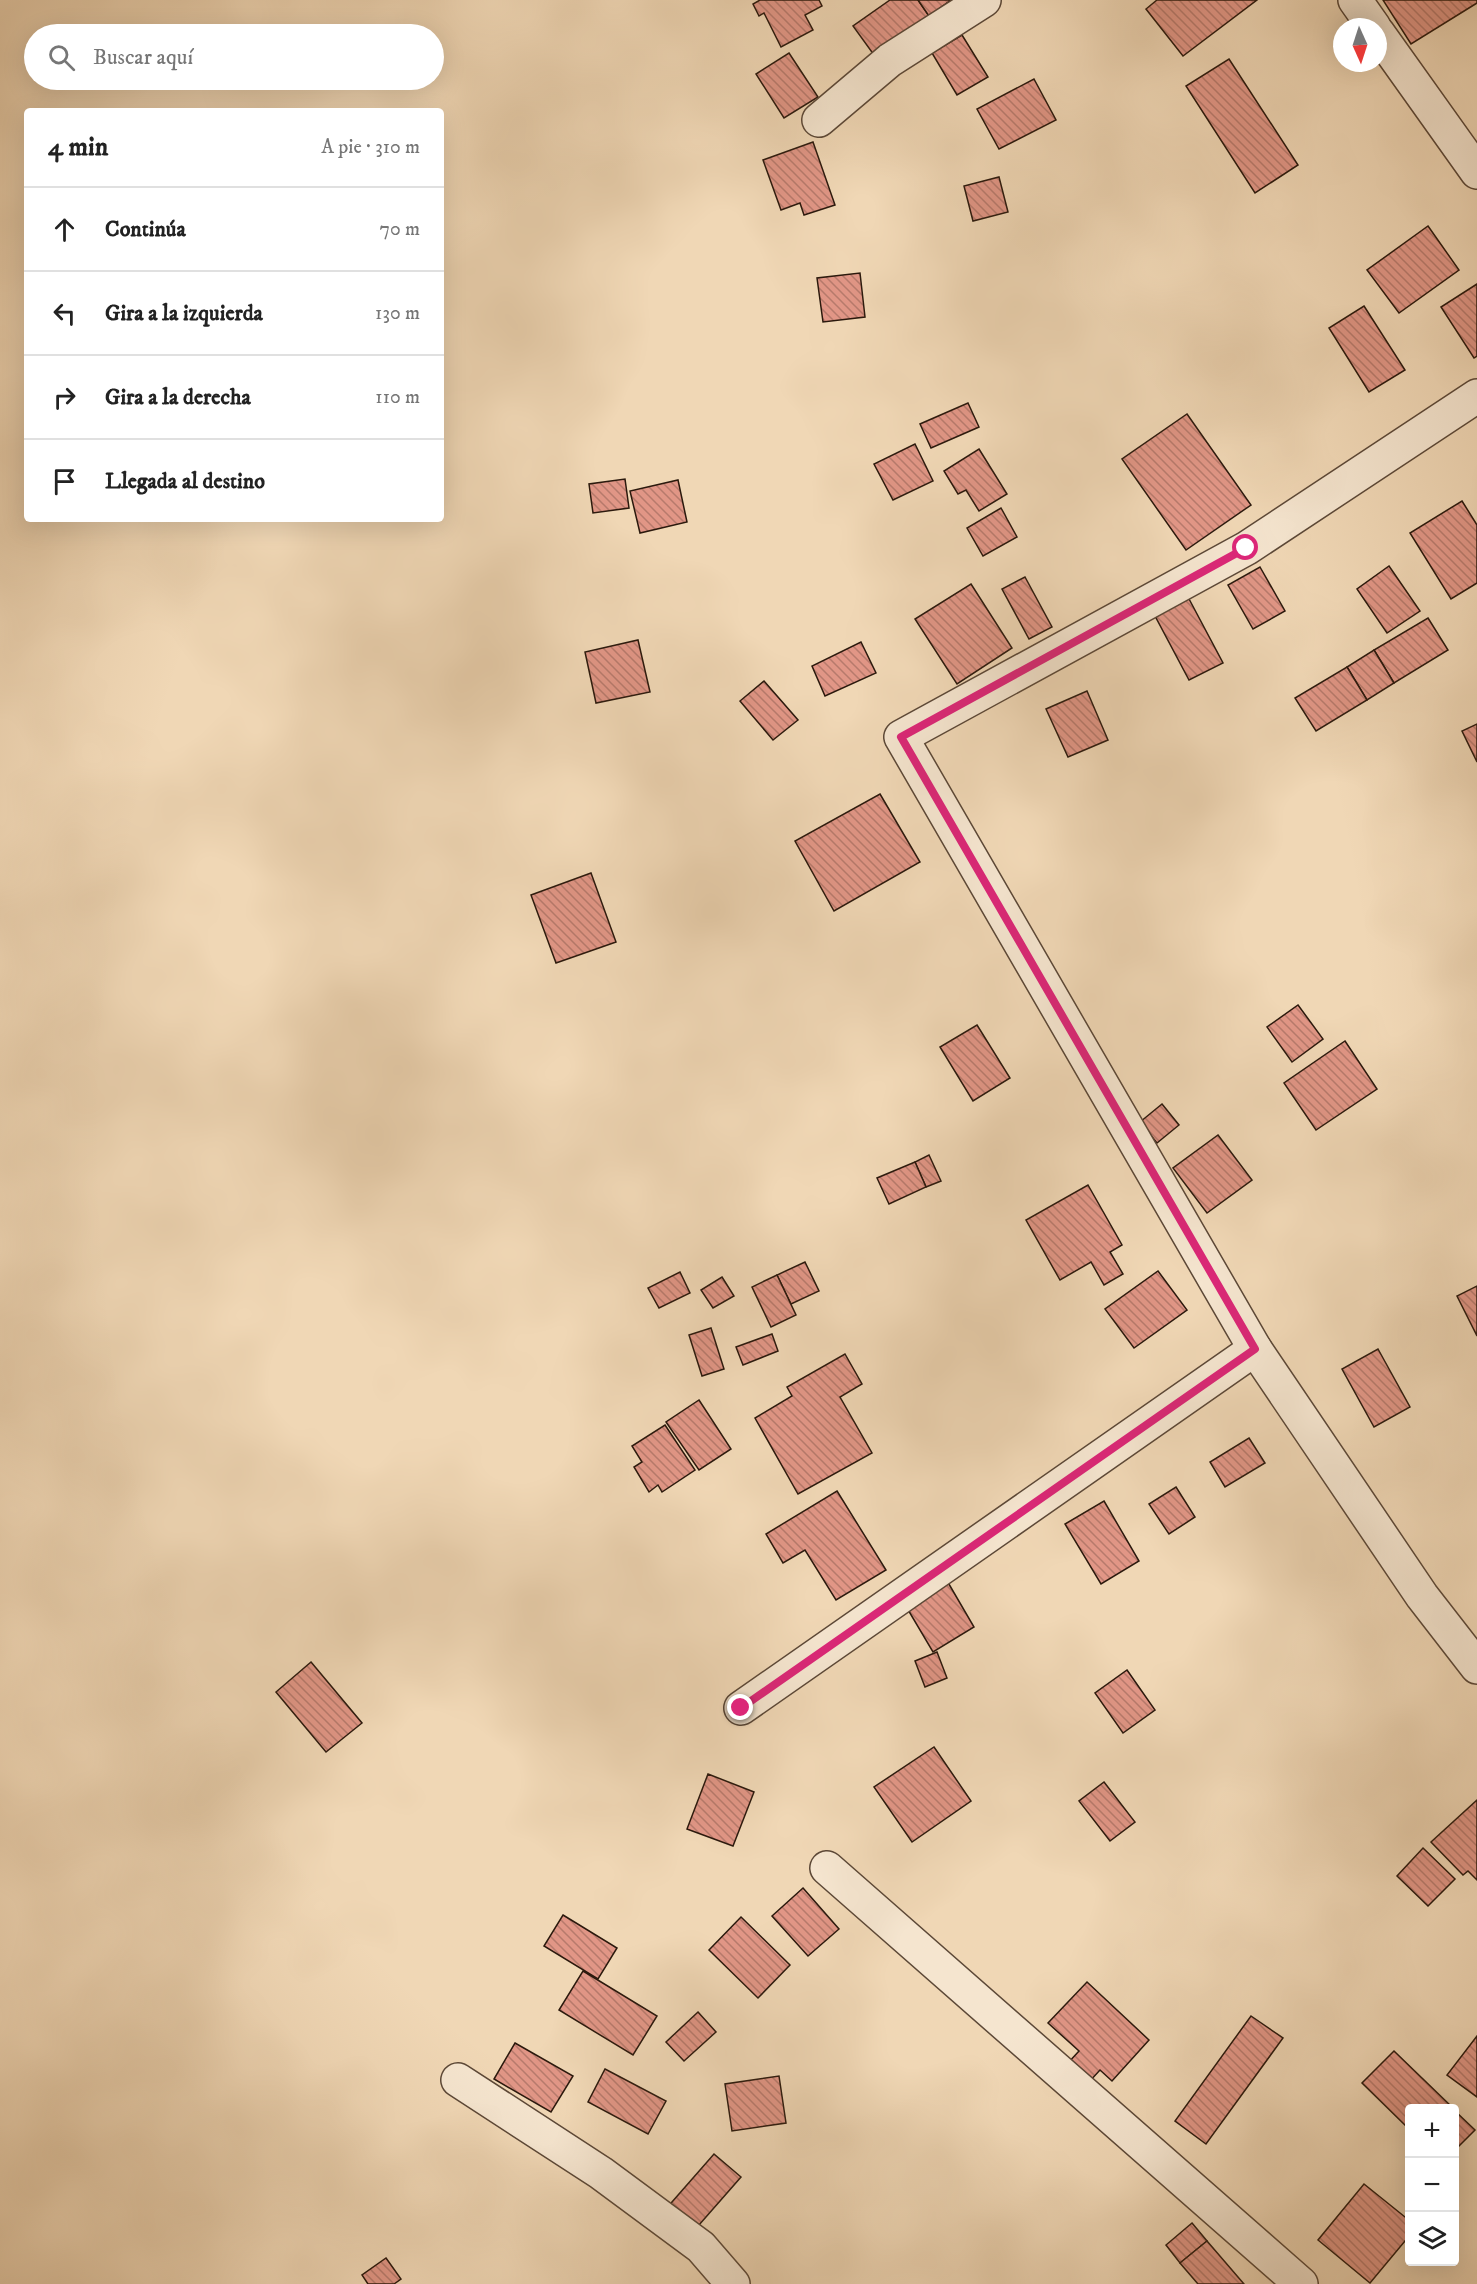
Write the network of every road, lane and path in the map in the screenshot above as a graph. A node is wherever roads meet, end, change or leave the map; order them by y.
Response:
1 (984, 0) edge
2 (1355, 0) edge
3 (1368, 18) edge
4 (1387, 46) edge
5 (819, 120) dead end
6 (1477, 172) edge
7 (1477, 396) edge
8 (1255, 1349) junction
9 (1477, 1667) edge
10 (741, 1708) dead end
11 (827, 1868) dead end
12 (458, 2080) dead end
13 (733, 2284) edge
14 (1301, 2284) edge

1 - 5 street
2 - 3 street
4 - 6 street
7 - 8 street
8 - 9 street
8 - 10 street
11 - 14 street
12 - 13 street

